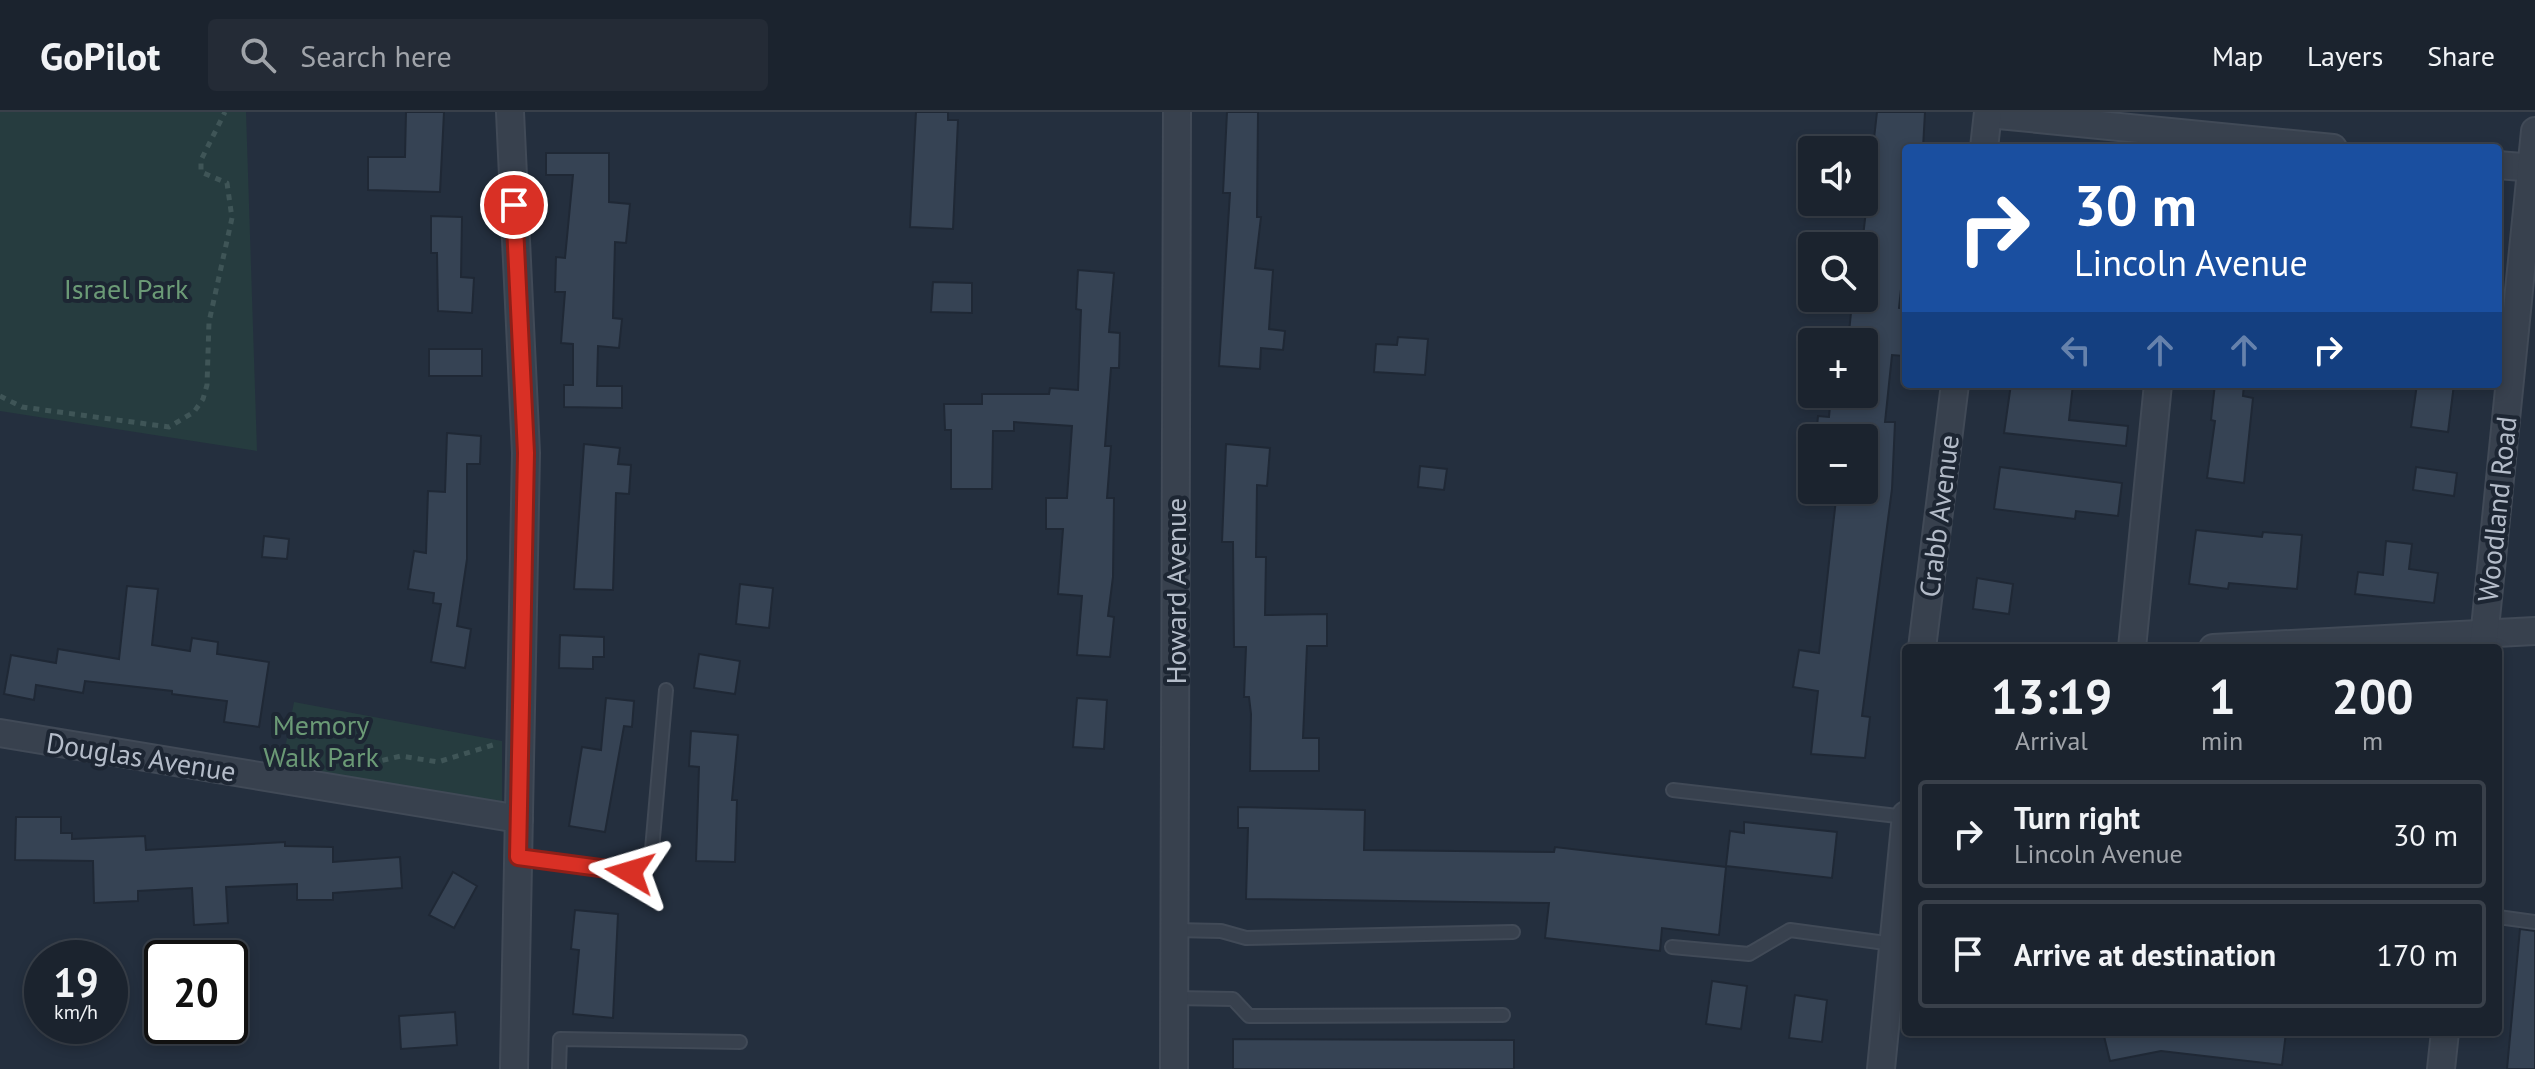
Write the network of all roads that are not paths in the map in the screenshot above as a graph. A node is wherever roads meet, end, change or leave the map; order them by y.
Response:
1 (510, 112) edge
2 (1177, 112) edge
3 (1988, 113) edge
4 (2185, 122) edge
5 (2535, 131) edge
6 (1984, 144) edge
7 (2310, 144) edge
8 (2502, 165) edge
9 (2533, 168) edge
10 (1954, 388) edge
11 (2158, 388) edge
12 (2535, 631) edge
13 (2483, 640) edge
14 (1922, 644) edge
15 (2132, 644) edge
16 (2348, 644) edge
17 (666, 690) dead end
18 (0, 733) edge
19 (1673, 790) dead end
20 (1902, 816) edge
21 (519, 819) junction
22 (1902, 855) edge
23 (518, 857) junction
24 (2502, 918) edge
25 (2535, 922) edge
26 (1175, 930) junction
27 (1513, 932) dead end
28 (1893, 944) junction
29 (1672, 947) dead end
30 (1174, 998) junction
31 (1503, 1015) dead end
32 (2445, 1036) edge
33 (740, 1042) dead end
34 (514, 1069) edge
35 (559, 1069) edge
36 (1174, 1069) edge
37 (1881, 1069) edge
38 (2441, 1069) edge

1 - 21 street
2 - 26 street, Howard Avenue
3 - 4 street
3 - 6 street
4 - 7 street
5 - 9 street, Woodland Road
8 - 9 street
9 - 13 street, Woodland Road
10 - 14 street, Crabb Avenue
11 - 15 street
12 - 13 street
13 - 16 street
17 - 23 lane
18 - 21 street, Douglas Avenue
19 - 20 lane
21 - 23 street
22 - 28 street
23 - 34 street
24 - 25 lane
26 - 27 lane
26 - 30 street, Howard Avenue
28 - 29 lane
28 - 37 street
30 - 31 lane
30 - 36 street, Howard Avenue
32 - 38 street
33 - 35 lane

